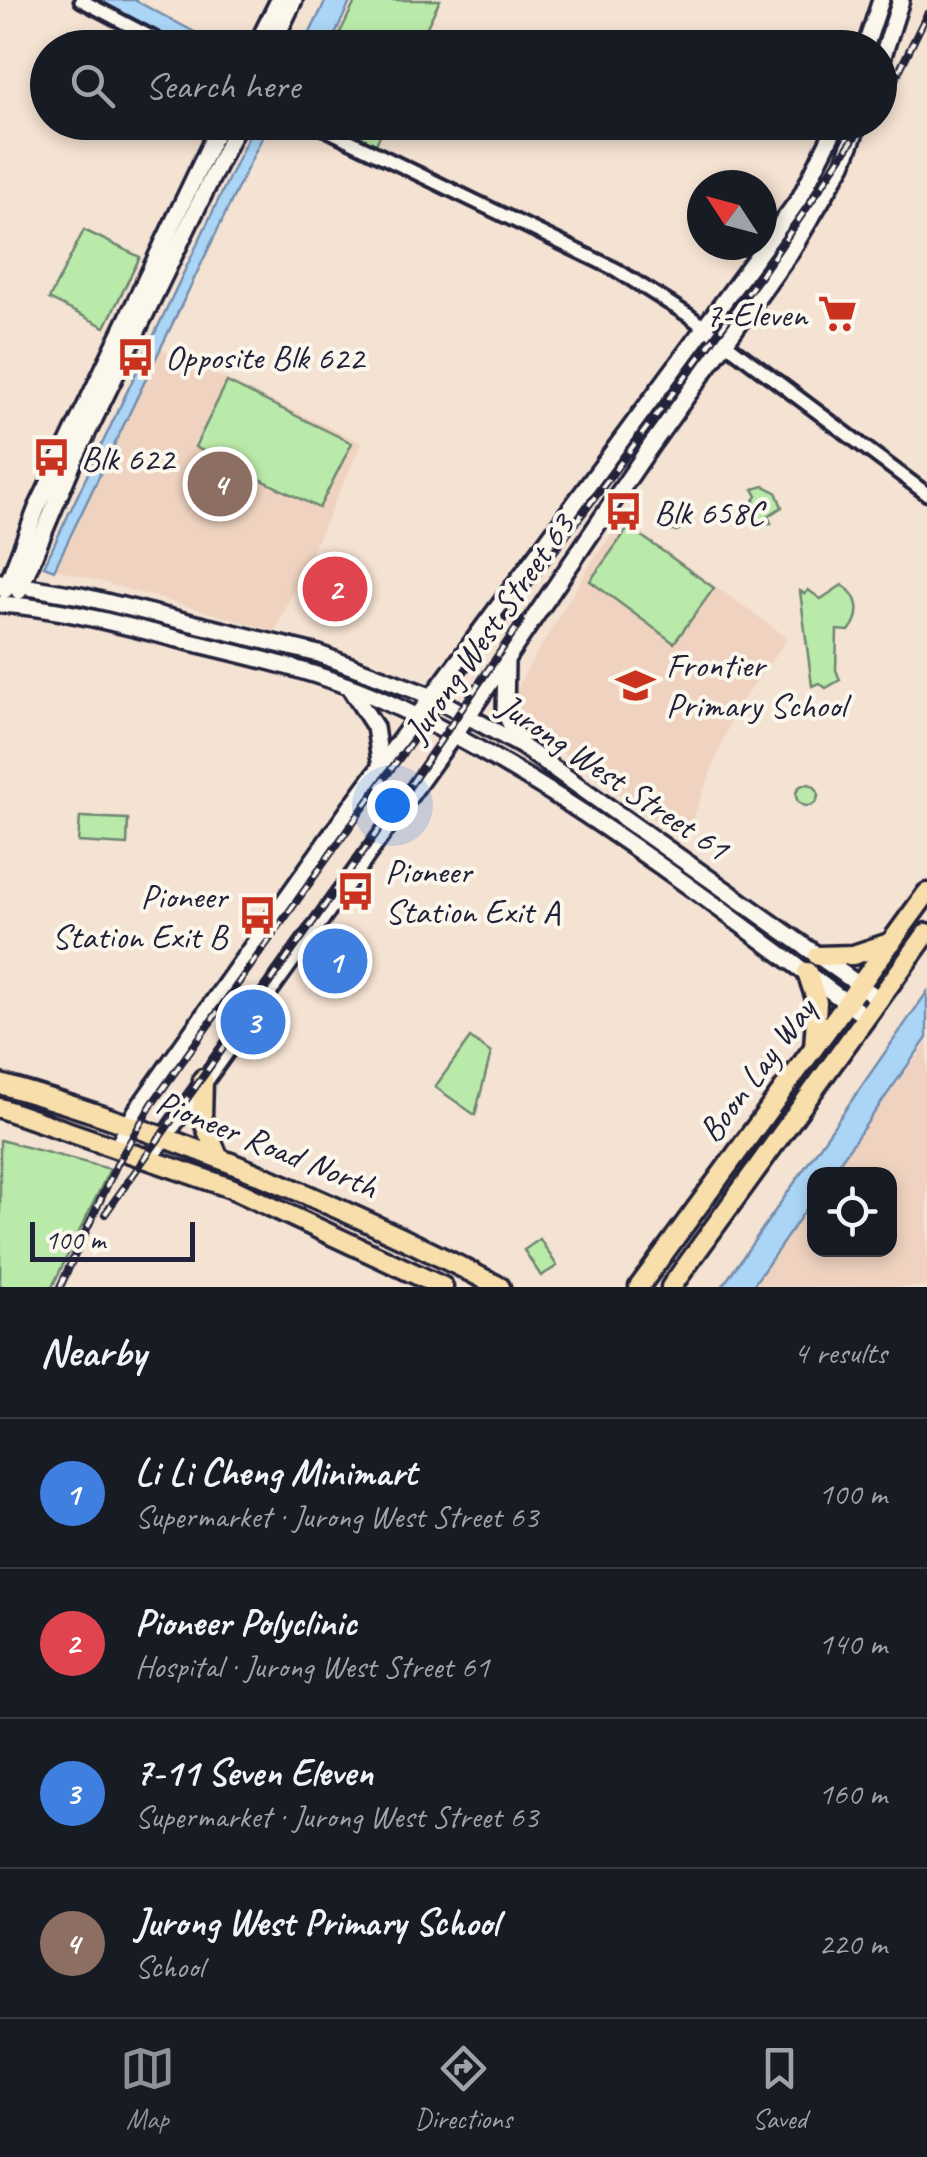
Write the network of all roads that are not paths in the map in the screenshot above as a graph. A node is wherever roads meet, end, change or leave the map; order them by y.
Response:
1 (81, 0) edge
2 (279, 0) edge
3 (294, 0) edge
4 (881, 0) edge
5 (902, 0) edge
6 (138, 30) edge
7 (265, 30) edge
8 (280, 30) edge
9 (871, 30) edge
10 (892, 30) edge
11 (213, 140) edge
12 (229, 140) edge
13 (349, 140) edge
14 (829, 140) edge
15 (851, 140) edge
16 (706, 328) junction
17 (727, 344) junction
18 (923, 488) edge
19 (9, 583) edge
20 (6, 604) edge
21 (506, 657) junction
22 (347, 686) junction
23 (433, 697) junction
24 (467, 714) junction
25 (418, 718) junction
26 (452, 736) junction
27 (522, 746) junction
28 (381, 768) junction
29 (927, 893) edge
30 (927, 933) edge
31 (892, 942) junction
32 (812, 964) junction
33 (860, 985) junction
34 (879, 999) junction
35 (847, 1003) junction
36 (866, 1017) junction
37 (814, 1048) junction
38 (203, 1079) junction
39 (0, 1084) edge
40 (0, 1108) edge
41 (130, 1123) junction
42 (164, 1134) junction
43 (118, 1146) junction
44 (217, 1154) junction
45 (150, 1157) junction
46 (444, 1287) edge
47 (500, 1287) edge
48 (640, 1287) edge
49 (672, 1287) edge

1 - 6 street
2 - 7 street
3 - 8 street
4 - 9 street
5 - 10 street
11 - 19 street
12 - 19 street
13 - 16 street
14 - 16 street, Jurong West Street 63
15 - 17 street, Jurong West Street 63
16 - 17 street
16 - 23 street, Jurong West Street 63
17 - 18 street
17 - 21 street, Jurong West Street 63
19 - 20 street
19 - 23 street, Jurong West Street 61
20 - 22 street, Jurong West Street 61
21 - 24 street, Jurong West Street 63
21 - 27 street
22 - 25 street, Jurong West Street 61
22 - 28 street
23 - 24 street, Jurong West Street 61
23 - 25 street, Jurong West Street 63
24 - 26 street, Jurong West Street 63
24 - 27 street, Jurong West Street 61
25 - 26 street, Jurong West Street 61
25 - 28 street, Jurong West Street 63
26 - 32 street, Jurong West Street 61
26 - 38 street, Jurong West Street 63
27 - 32 street, Jurong West Street 61
28 - 41 street, Jurong West Street 63
29 - 31 main road, Boon Lay Way
30 - 34 main road, Boon Lay Way
31 - 32 main road
31 - 33 main road, Boon Lay Way
32 - 33 street, Jurong West Street 61
32 - 35 street, Jurong West Street 61
32 - 37 main road
33 - 34 street, Jurong West Street 61
33 - 35 main road, Boon Lay Way
34 - 36 main road, Boon Lay Way
35 - 36 street, Jurong West Street 61
35 - 37 main road, Boon Lay Way
36 - 49 main road, Boon Lay Way
37 - 48 main road, Boon Lay Way
38 - 42 street, Jurong West Street 63
38 - 44 main road
39 - 41 main road, Pioneer Road North
40 - 43 main road, Pioneer Road North
41 - 42 main road, Pioneer Road North
41 - 43 street, Jurong West Street 63
42 - 44 main road, Pioneer Road North
42 - 45 street, Jurong West Street 63
43 - 45 main road, Pioneer Road North
44 - 47 main road, Pioneer Road North
45 - 46 main road, Pioneer Road North

